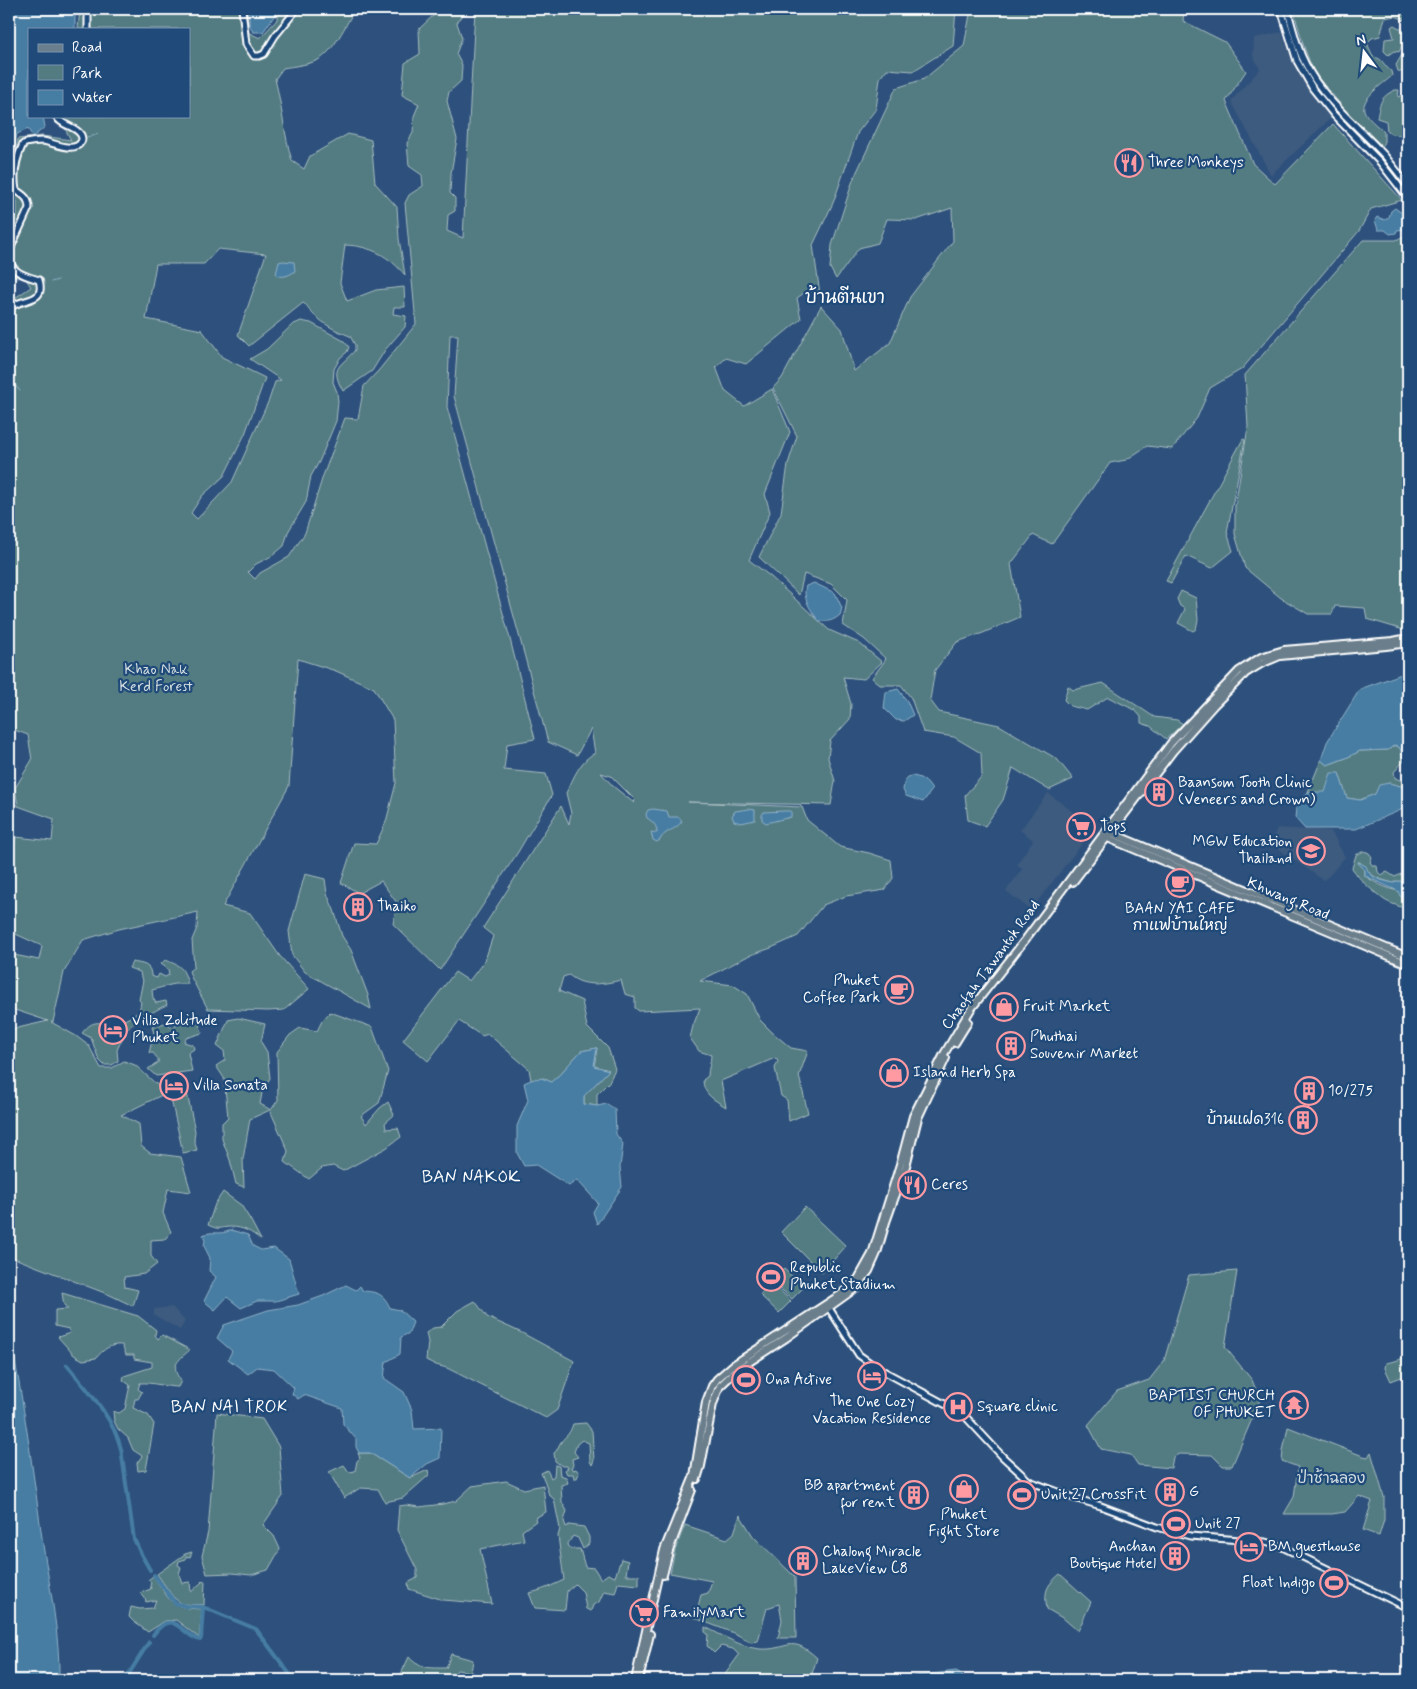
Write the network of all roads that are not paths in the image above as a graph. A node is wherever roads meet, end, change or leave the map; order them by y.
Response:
1 (88, 9) edge
2 (242, 9) edge
3 (298, 9) edge
4 (1281, 9) edge
5 (1287, 9) edge
6 (88, 28) edge
7 (57, 118) edge
8 (1408, 186) edge
9 (1408, 198) edge
10 (9, 252) edge
11 (9, 259) edge
12 (9, 308) edge
13 (1408, 638) edge
14 (1408, 643) edge
15 (1118, 824) junction
16 (1107, 834) junction
17 (1122, 841) junction
18 (1098, 850) junction
19 (1314, 921) junction
20 (1408, 957) edge
21 (1408, 964) edge
22 (828, 1306) junction
23 (1408, 1608) edge
24 (634, 1680) edge
25 (639, 1680) edge

1 - 6 street
2 - 3 street
4 - 9 street
5 - 8 street
7 - 10 street
11 - 12 street
13 - 16 main road, Chaofah Tawantok Road
14 - 15 main road, Chaofah Tawantok Road
15 - 16 main road, Chaofah Tawantok Road
15 - 17 main road
16 - 17 main road, Khwang Road
16 - 18 main road, Chaofah Tawantok Road
16 - 22 main road, Chaofah Tawantok Road
17 - 18 main road
17 - 19 main road, Khwang Road
18 - 22 main road, Chaofah Tawantok Road
19 - 20 main road, Khwang Road
19 - 21 main road, Khwang Road
22 - 23 street
22 - 24 main road, Chaofah Tawantok Road
22 - 25 main road, Chaofah Tawantok Road

